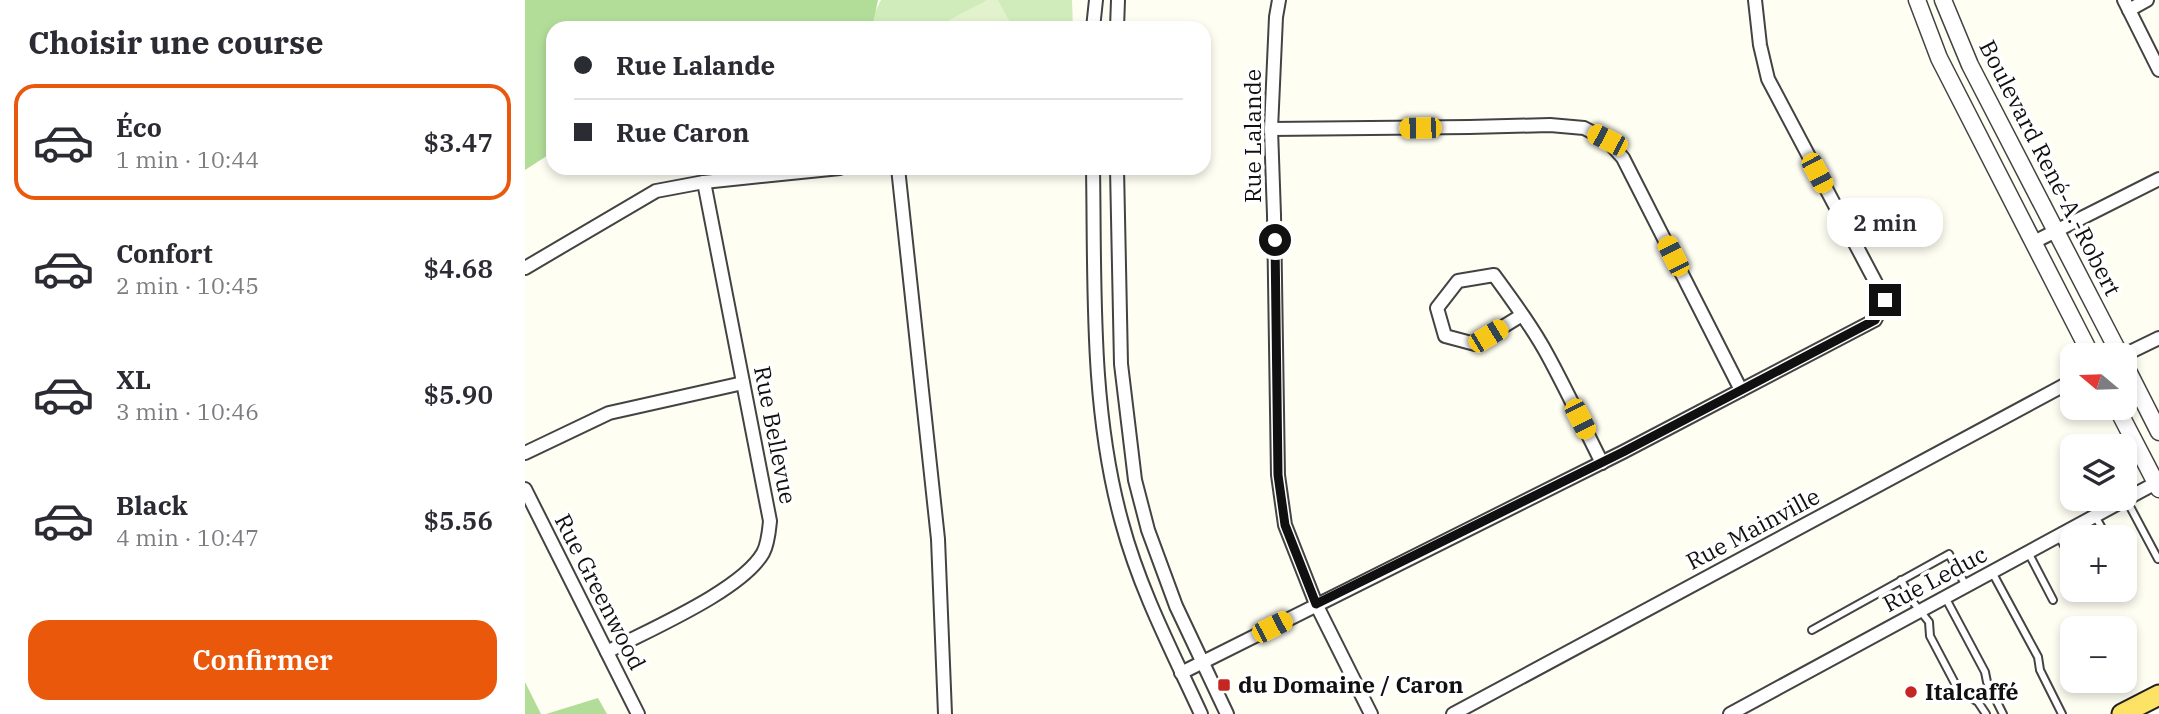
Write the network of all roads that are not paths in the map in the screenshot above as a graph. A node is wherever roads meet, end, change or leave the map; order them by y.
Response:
1 (1095, 0) edge
2 (1118, 0) edge
3 (1279, 0) edge
4 (1755, 0) edge
5 (1917, 0) edge
6 (1943, 0) edge
7 (2147, 0) edge
8 (2126, 5) edge
9 (1094, 21) edge
10 (1117, 21) edge
11 (2159, 70) edge
12 (1271, 129) junction
13 (772, 175) edge
14 (899, 175) edge
15 (1093, 175) edge
16 (1117, 175) edge
17 (2159, 179) edge
18 (703, 182) junction
19 (2056, 231) junction
20 (2033, 242) junction
21 (525, 268) edge
22 (1522, 315) junction
23 (2159, 338) edge
24 (2085, 343) edge
25 (2116, 343) edge
26 (2137, 348) edge
27 (743, 383) junction
28 (2060, 388) edge
29 (2137, 389) edge
30 (1741, 390) junction
31 (2123, 420) edge
32 (2159, 432) edge
33 (525, 453) edge
34 (1602, 463) junction
35 (2158, 484) edge
36 (525, 489) edge
37 (2137, 494) edge
38 (2104, 511) edge
39 (2132, 511) edge
40 (2095, 516) junction
41 (2082, 525) edge
42 (2100, 525) edge
43 (2060, 539) edge
44 (2028, 552) junction
45 (2158, 559) edge
46 (1992, 572) junction
47 (1901, 580) junction
48 (1966, 586) junction
49 (1945, 597) junction
50 (2053, 600) dead end
51 (1316, 604) junction
52 (1920, 611) junction
53 (1812, 630) dead end
54 (607, 652) junction
55 (1202, 662) junction
56 (1181, 673) junction
57 (2159, 695) edge
58 (638, 714) edge
59 (945, 714) edge
60 (1201, 714) edge
61 (1227, 714) edge
62 (1371, 714) edge
63 (1453, 714) edge
64 (1730, 714) edge
65 (1986, 714) edge
66 (2003, 714) edge
67 (2062, 714) edge
68 (2122, 714) edge

1 - 9 street
2 - 10 street
3 - 12 street, Rue Lalande
4 - 30 street
5 - 20 street
6 - 19 street, Boulevard René-A.-Robert
7 - 8 street
8 - 11 street
12 - 30 street
12 - 51 street, Rue Lalande
13 - 18 street
14 - 59 street
15 - 56 street
16 - 55 street
17 - 19 street
18 - 21 street
18 - 27 street, Rue Bellevue
19 - 20 street
19 - 25 street, Boulevard René-A.-Robert
20 - 24 street
22 - 22 street
22 - 34 street
23 - 26 street
27 - 33 street
27 - 54 street, Rue Bellevue
28 - 63 street, Rue Mainville
29 - 32 street
30 - 34 street
31 - 35 street
34 - 51 street
35 - 37 street, Rue Leduc
36 - 54 street, Rue Greenwood
38 - 40 street, Rue Leduc
39 - 45 lane
40 - 41 street, Rue Leduc
40 - 42 lane
43 - 44 street, Rue Leduc
44 - 46 street, Rue Leduc
44 - 50 lane
46 - 48 street, Rue Leduc
46 - 67 lane
47 - 48 lane
47 - 52 lane
47 - 53 lane
48 - 49 street, Rue Leduc
49 - 52 street, Rue Leduc
49 - 66 lane
51 - 55 street
51 - 62 street, Rue Lalande
52 - 64 street, Rue Leduc
52 - 65 lane
54 - 58 street, Rue Greenwood
55 - 56 street
55 - 61 street
56 - 60 street
57 - 68 main road

